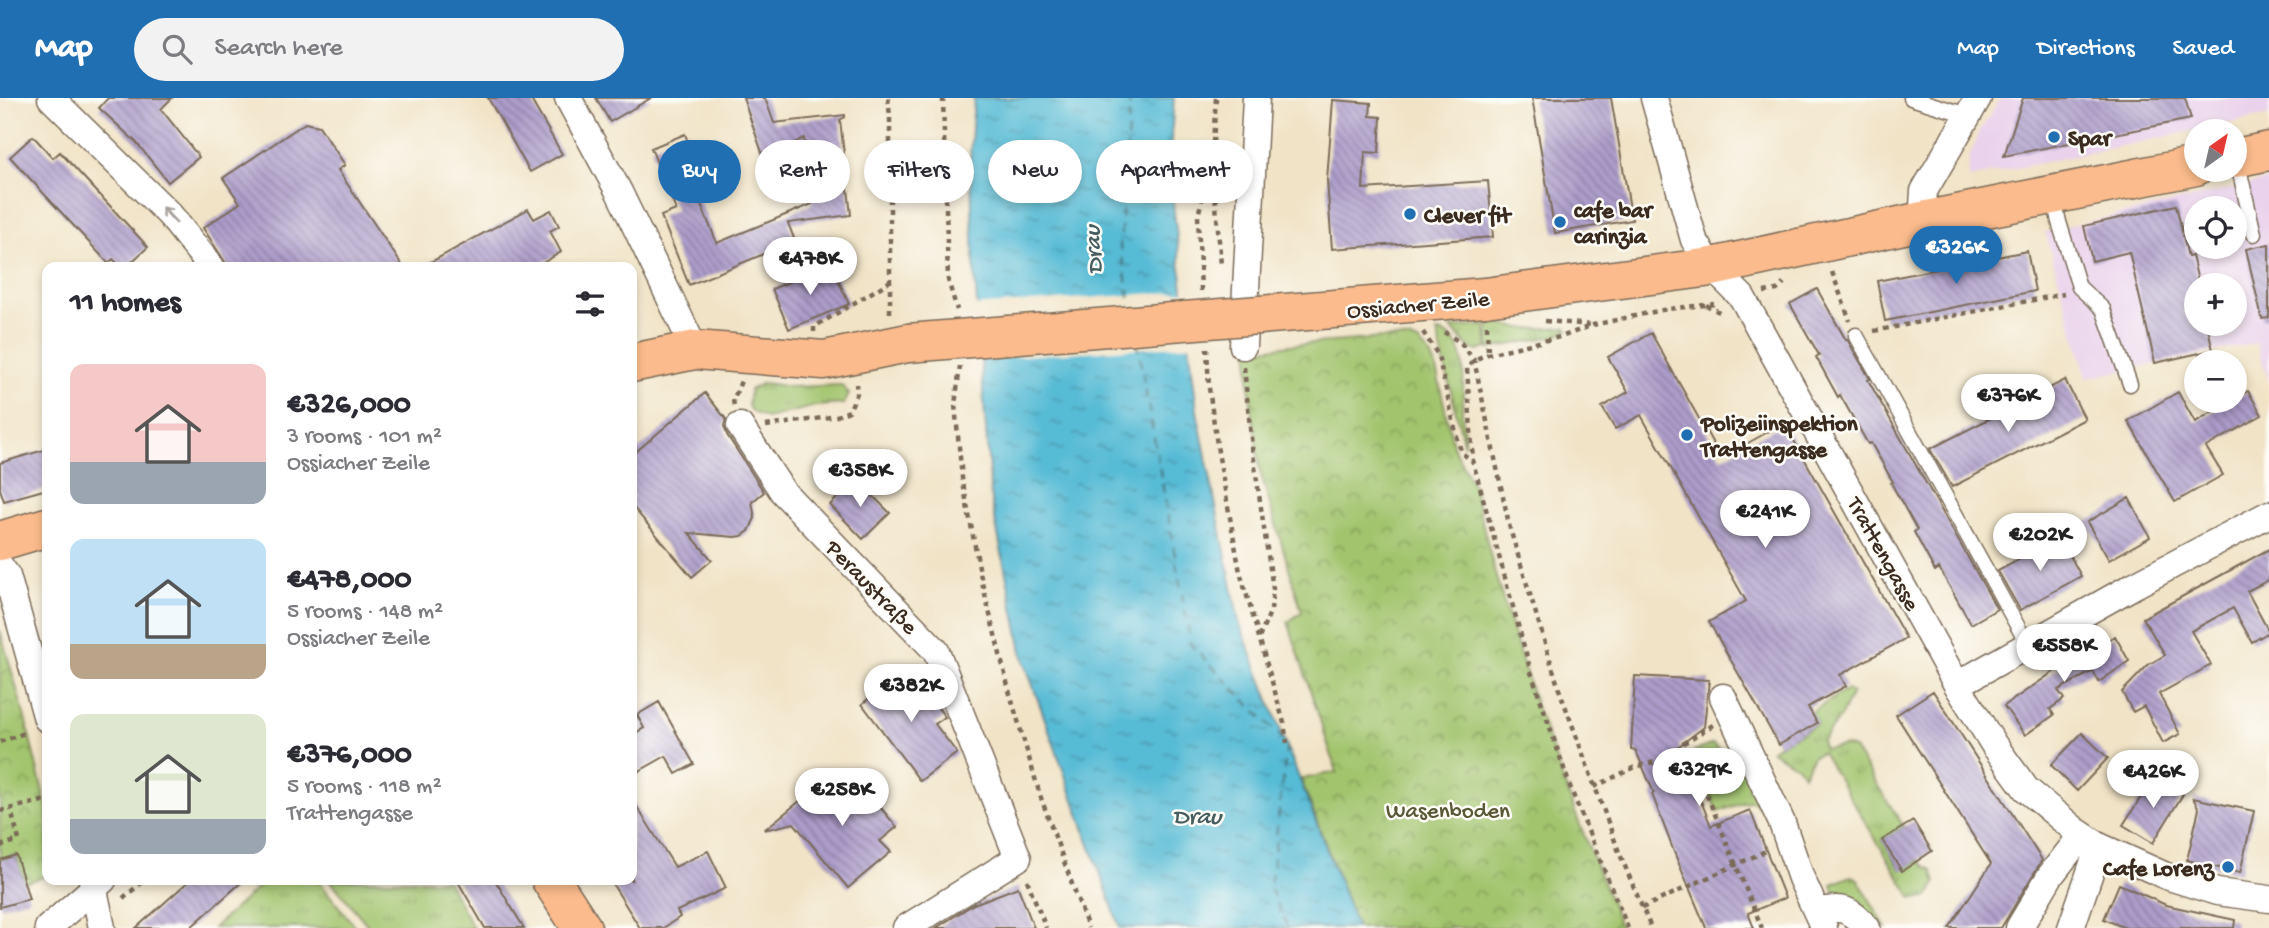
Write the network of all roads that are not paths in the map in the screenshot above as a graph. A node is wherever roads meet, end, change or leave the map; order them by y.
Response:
1 (51, 98) edge
2 (568, 98) edge
3 (1256, 98) edge
4 (1654, 98) edge
5 (1911, 98) edge
6 (1972, 106) edge
7 (2247, 156) edge
8 (2184, 168) edge
9 (2053, 195) junction
10 (1922, 221) junction
11 (2254, 234) dead end
12 (207, 262) edge
13 (1712, 267) junction
14 (1856, 335) road end
15 (1243, 346) road end
16 (695, 350) junction
17 (637, 362) edge
18 (2130, 384) dead end
19 (740, 426) road end
20 (2269, 514) edge
21 (42, 528) edge
22 (0, 541) edge
23 (0, 566) edge
24 (2028, 645) junction
25 (1956, 685) junction
26 (1727, 704) road end
27 (37, 726) edge
28 (2090, 840) junction
29 (94, 885) edge
30 (96, 885) edge
31 (554, 885) edge
32 (2269, 899) edge
33 (1821, 920) edge
34 (48, 928) edge
35 (102, 928) edge
36 (582, 928) edge
37 (906, 928) edge
38 (1867, 928) edge
39 (2019, 928) edge
40 (2071, 928) edge

12 -> 1 street
2 - 16 street
3 - 15 street
4 - 13 street, Trattengasse
5 - 6 lane
6 - 10 street
7 - 11 lane
8 - 9 main road, Ossiacher Zeile
9 - 10 main road, Ossiacher Zeile
9 - 18 lane
10 - 13 main road, Ossiacher Zeile
13 - 16 main road, Ossiacher Zeile, bridge
13 - 25 street, Trattengasse
14 - 24 lane
16 - 17 main road, Ossiacher Zeile
19 - 37 street, Peraustraße
20 - 24 street
21 - 22 main road
23 - 27 street
24 - 25 street
25 - 28 street, Trattengasse
26 - 33 street
28 - 32 street, Trattengasse
28 - 39 street
28 - 40 street
29 - 34 street
30 - 35 street
31 - 36 main road
33 - 38 street

